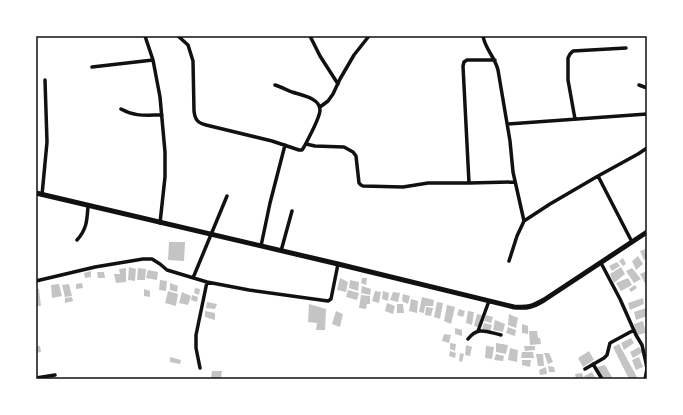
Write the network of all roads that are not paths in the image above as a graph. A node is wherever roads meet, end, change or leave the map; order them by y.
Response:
1 (145, 36) edge
2 (178, 36) edge
3 (310, 36) edge
4 (369, 36) edge
5 (483, 36) edge
6 (626, 48) dead end
7 (153, 60) junction
8 (495, 60) junction
9 (92, 67) dead end
10 (45, 80) dead end
11 (338, 84) junction
12 (275, 85) dead end
13 (639, 85) dead end
14 (647, 88) edge
15 (320, 107) junction
16 (120, 109) dead end
17 (647, 114) edge
18 (162, 115) junction
19 (575, 119) junction
20 (507, 124) junction
21 (306, 144) junction
22 (285, 145) junction
23 (647, 148) edge
24 (598, 176) junction
25 (515, 182) junction
26 (469, 183) junction
27 (36, 193) edge
28 (42, 195) junction
29 (227, 196) dead end
30 (88, 206) junction
31 (292, 211) dead end
32 (524, 221) junction
33 (160, 223) junction
34 (647, 232) edge
35 (212, 234) junction
36 (78, 240) dead end
37 (632, 242) junction
38 (261, 246) junction
39 (282, 251) junction
40 (509, 260) dead end
41 (601, 263) junction
42 (338, 264) junction
43 (193, 278) junction
44 (36, 281) edge
45 (207, 282) junction
46 (489, 301) junction
47 (634, 330) junction
48 (478, 331) junction
49 (501, 335) dead end
50 (468, 339) dead end
51 (594, 364) junction
52 (200, 368) dead end
53 (585, 369) dead end
54 (55, 375) dead end
55 (36, 378) edge
56 (602, 379) edge
57 (645, 379) edge

1 - 7 street
2 - 22 street
3 - 11 street
4 - 11 street
5 - 8 street
6 - 19 street
7 - 9 street
7 - 18 street
8 - 20 street
8 - 26 street
10 - 28 street
11 - 15 street
12 - 15 street
13 - 14 street
15 - 21 street
16 - 18 street
17 - 19 street
18 - 33 street
19 - 20 street
20 - 25 street
21 - 22 street
21 - 26 street
22 - 38 street
23 - 24 street
24 - 32 street
24 - 37 street
25 - 26 street
25 - 32 street
27 - 28 main road
28 - 30 main road
29 - 35 street
30 - 33 main road
30 - 36 street
31 - 39 street
32 - 40 street
33 - 35 main road
34 - 37 main road
35 - 38 main road
35 - 43 street
37 - 41 main road
38 - 39 main road
39 - 42 main road
41 - 46 main road
41 - 47 street
42 - 45 street
42 - 46 main road
43 - 44 street
43 - 45 street
45 - 52 street
46 - 48 street
47 - 51 street
47 - 57 street
48 - 49 street
48 - 50 street
51 - 53 street
51 - 56 street
54 - 55 street

